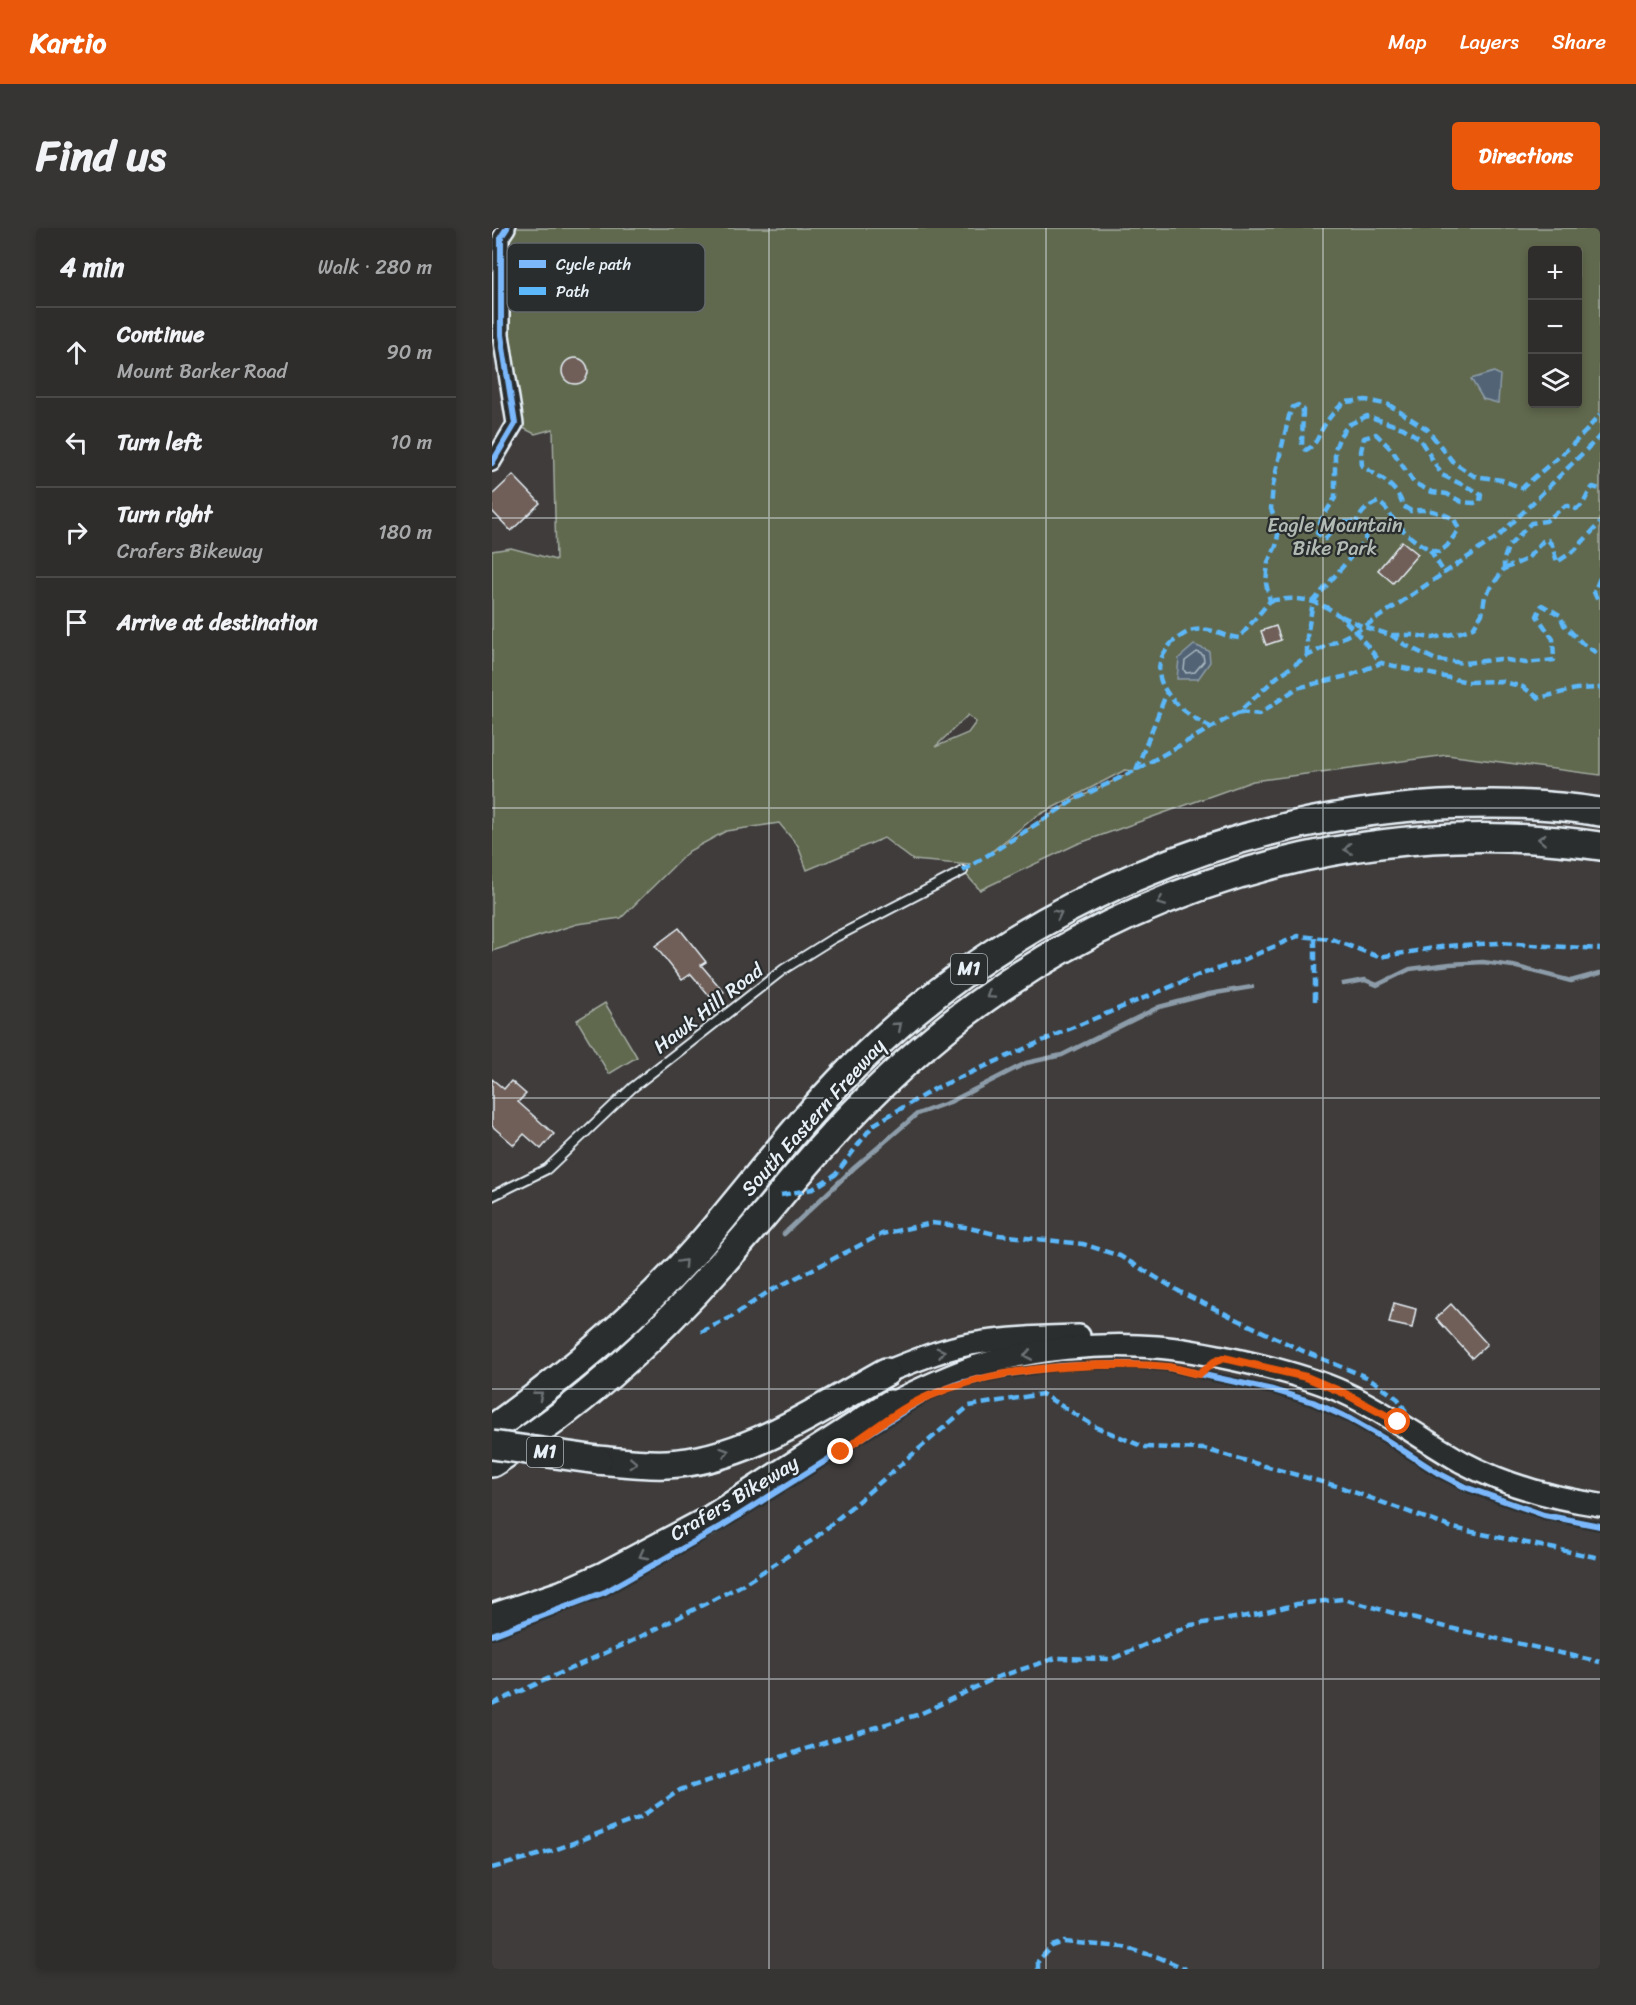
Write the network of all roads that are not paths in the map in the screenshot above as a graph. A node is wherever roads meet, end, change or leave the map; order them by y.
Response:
1 (507, 228) edge
2 (492, 463) edge
3 (1600, 812) edge
4 (1600, 846) edge
5 (963, 871) dead end
6 (492, 1196) edge
7 (886, 1372) joint
8 (890, 1404) joint
9 (492, 1429) edge
10 (492, 1445) edge
11 (492, 1463) edge
12 (1600, 1496) edge
13 (1600, 1505) edge
14 (492, 1617) edge

1 - 2 street
9 -> 3 highway, South Eastern Freeway / M1
4 -> 11 highway, South Eastern Freeway / M1
5 - 6 lane, Hawk Hill Road
10 -> 7 highway, M1, bridge
7 -> 12 main road
13 -> 8 main road
8 -> 14 highway

